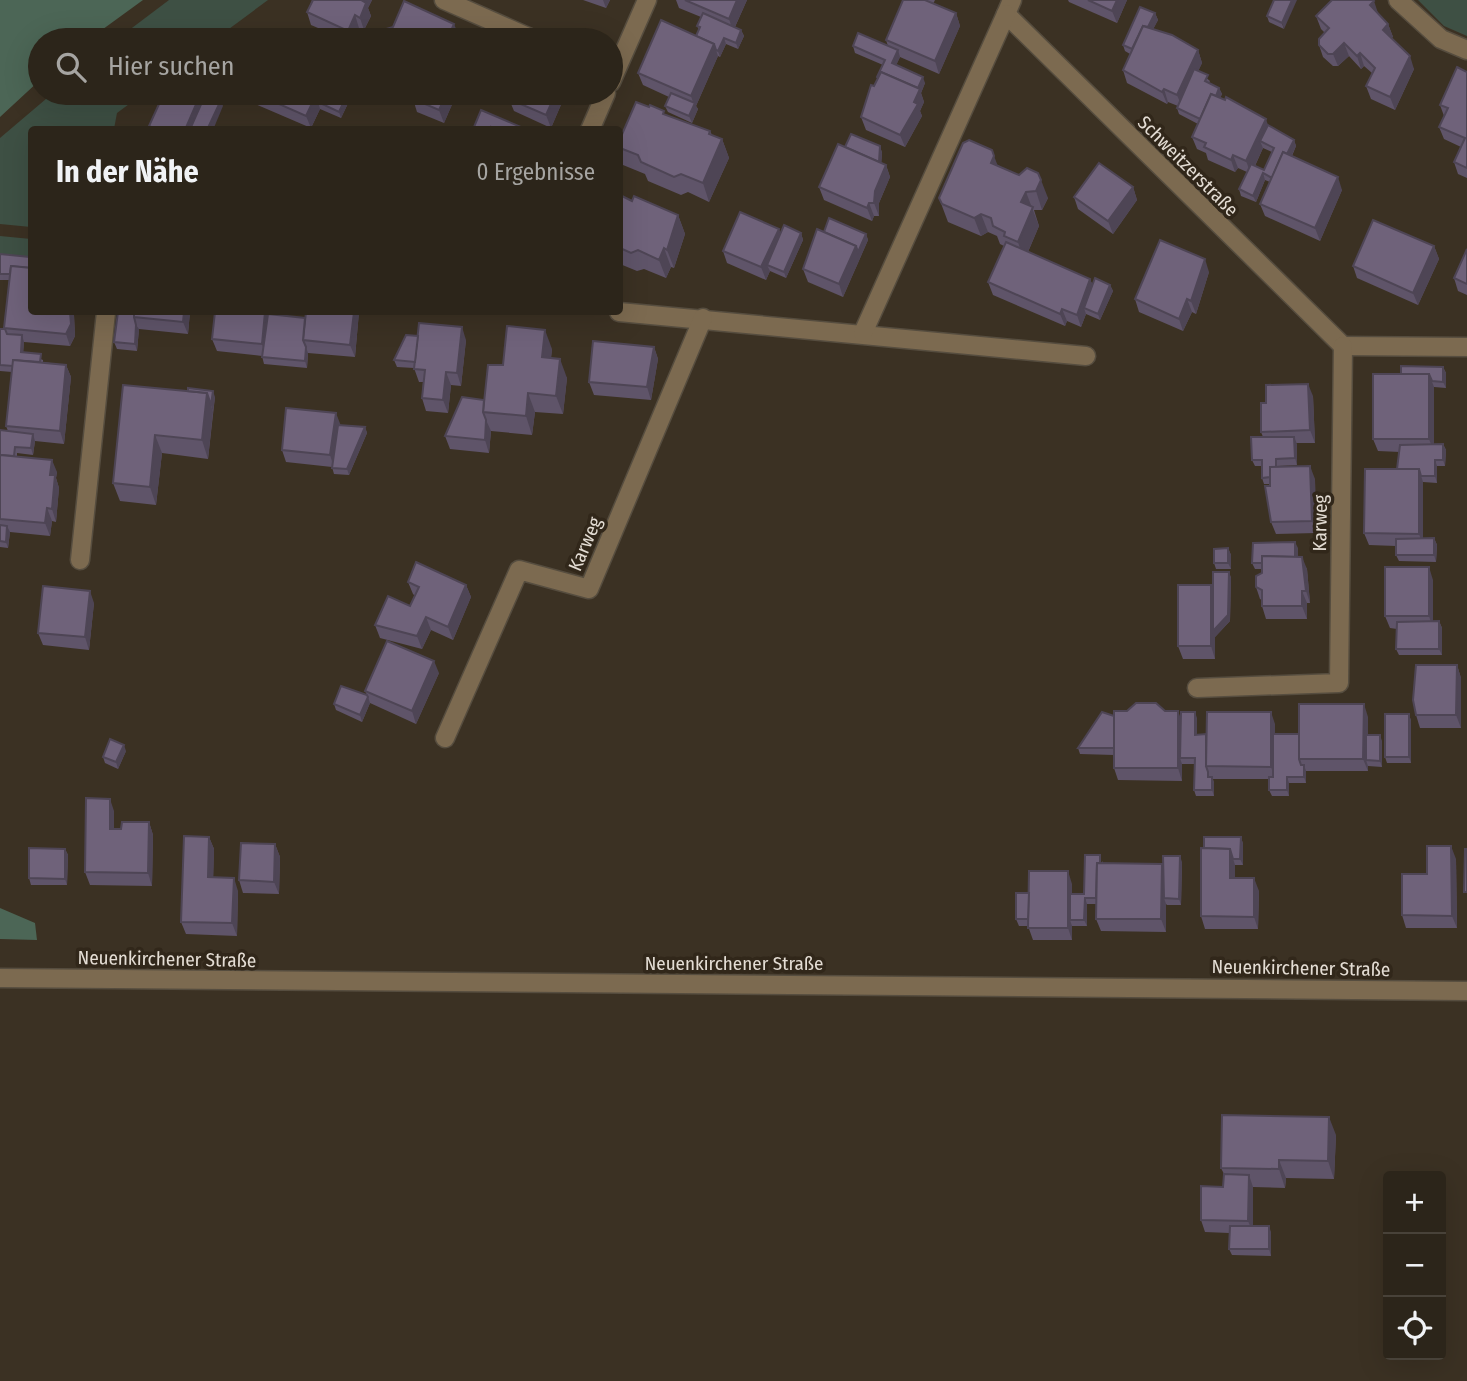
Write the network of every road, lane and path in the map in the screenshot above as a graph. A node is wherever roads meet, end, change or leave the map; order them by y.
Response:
1 (444, 0) edge
2 (647, 0) edge
3 (1398, 0) edge
4 (1009, 7) edge
5 (508, 28) edge
6 (1467, 50) edge
7 (623, 53) edge
8 (601, 105) edge
9 (592, 126) edge
10 (623, 312) edge
11 (106, 315) edge
12 (703, 318) junction
13 (863, 333) junction
14 (1343, 346) junction
15 (1467, 347) edge
16 (1086, 356) dead end
17 (80, 560) dead end
18 (1197, 688) dead end
19 (445, 738) dead end
20 (0, 978) edge
21 (1467, 991) edge

1 - 5 street
2 - 7 street
3 - 6 street
4 - 13 street, Schweitzerstraße
4 - 14 street, Schweitzerstraße
8 - 9 street
10 - 12 street
11 - 17 street
12 - 13 street
12 - 19 street, Karweg
13 - 16 street
14 - 15 street
14 - 18 street, Karweg
20 - 21 street, Neuenkirchener Straße

